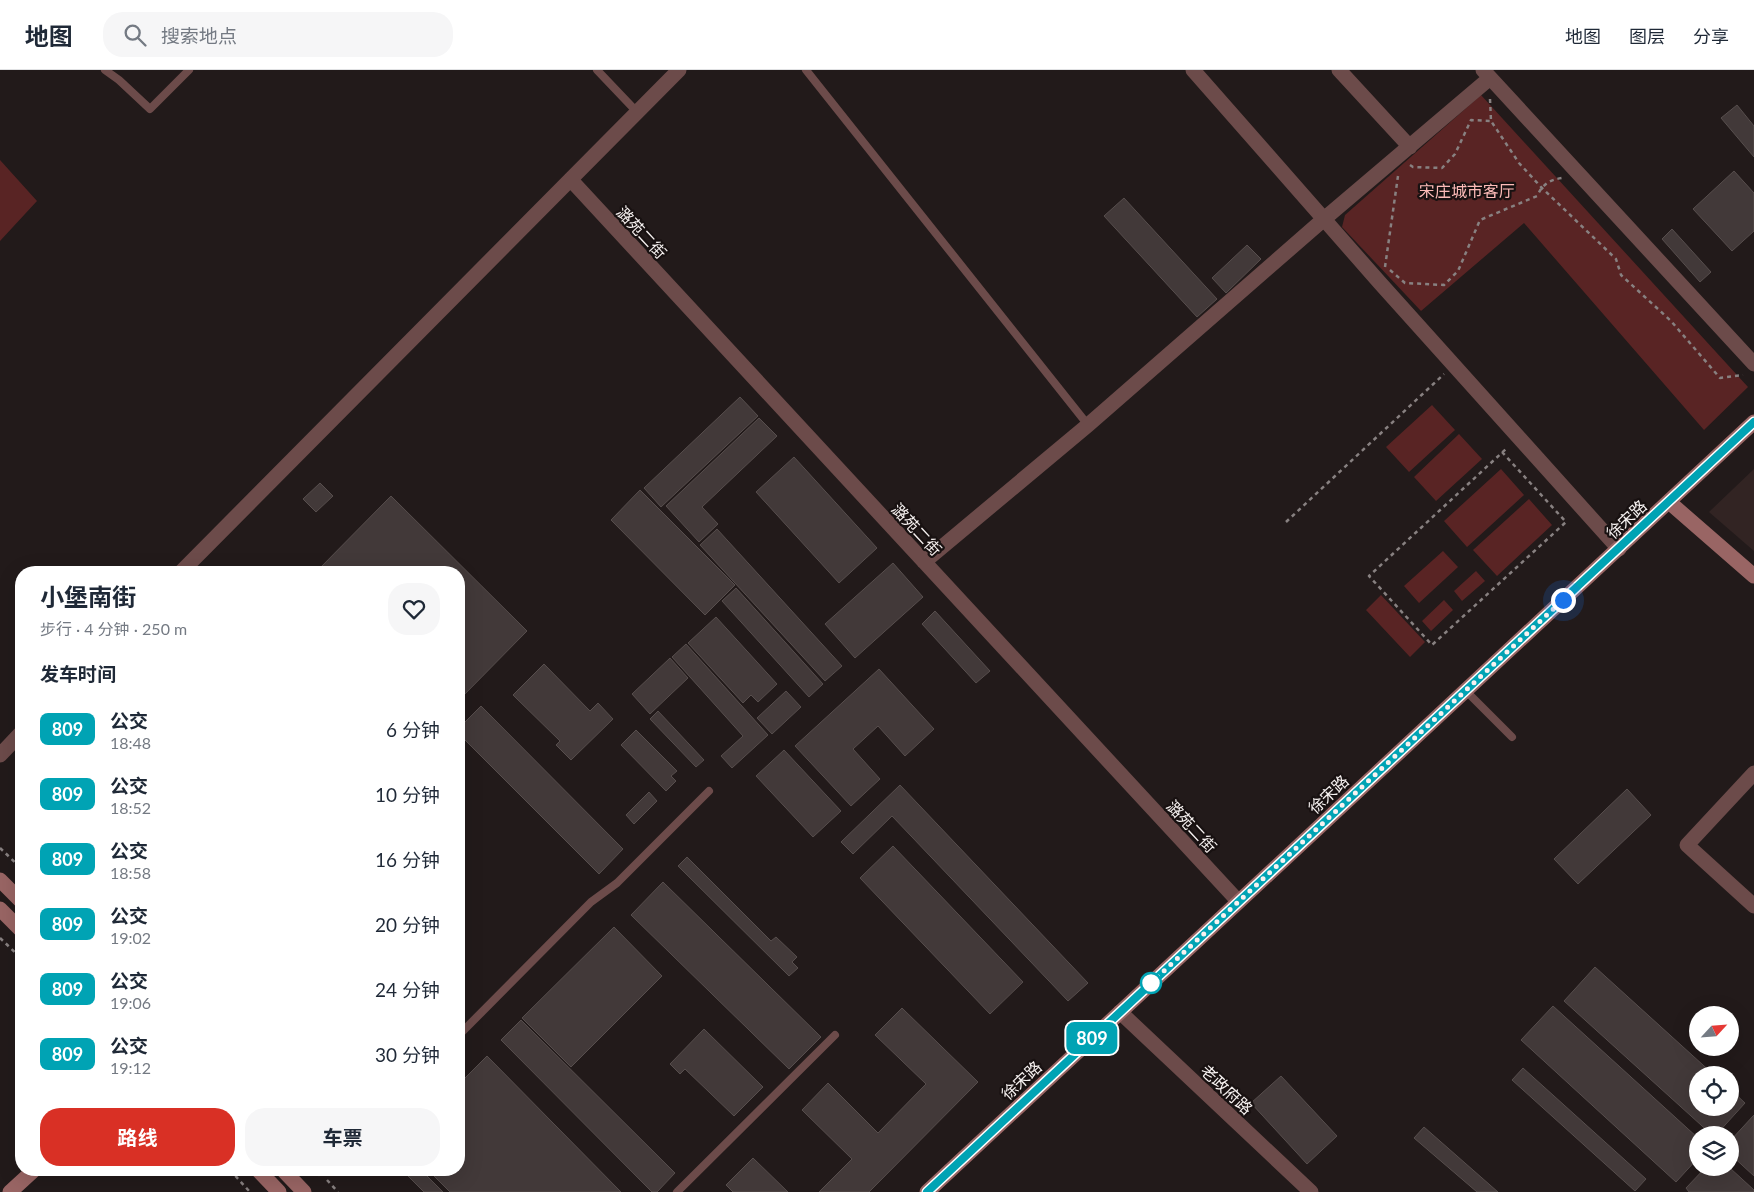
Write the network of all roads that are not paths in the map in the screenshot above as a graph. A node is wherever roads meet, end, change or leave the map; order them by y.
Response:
1 (104, 70) edge
2 (189, 70) edge
3 (597, 70) edge
4 (679, 70) edge
5 (806, 70) edge
6 (1193, 70) edge
7 (1339, 70) edge
8 (1487, 74) edge
9 (637, 112) junction
10 (1404, 152) junction
11 (571, 180) junction
12 (1324, 219) junction
13 (1750, 369) edge
14 (1754, 422) edge
15 (1088, 425) junction
16 (1669, 502) junction
17 (1619, 549) junction
18 (924, 562) junction
19 (187, 566) edge
20 (1754, 576) edge
21 (1465, 690) junction
22 (1512, 738) dead end
23 (15, 739) edge
24 (0, 755) edge
25 (1754, 773) edge
26 (709, 791) dead end
27 (0, 880) edge
28 (15, 895) edge
29 (1238, 901) junction
30 (1754, 906) edge
31 (0, 909) edge
32 (15, 924) edge
33 (1120, 1012) junction
34 (465, 1029) edge
35 (835, 1035) dead end
36 (27, 1176) edge
37 (264, 1176) edge
38 (289, 1176) edge
39 (10, 1192) edge
40 (279, 1192) edge
41 (304, 1192) edge
42 (677, 1192) edge
43 (927, 1192) edge
44 (1311, 1192) edge

1 - 2 lane
3 - 9 lane
4 - 9 street
5 - 15 lane
6 - 12 street
7 - 10 street
8 - 10 street
8 - 13 street
9 - 11 street
10 - 12 street
11 - 18 street, 潞苑二街
11 - 19 street
12 - 15 street
12 - 17 street
14 - 16 street, 徐宋路
15 - 18 street
16 - 17 street, 徐宋路
16 - 20 street
17 - 21 street, 徐宋路
18 - 29 street, 潞苑二街
21 - 22 lane
21 - 29 street, 徐宋路
23 - 24 street
25 - 30 street
26 - 34 lane
27 - 28 street
29 - 33 street, 徐宋路
31 - 32 street
33 - 43 street, 徐宋路
33 - 44 street, 老政府路
35 - 42 lane
36 - 39 street
37 - 40 street
38 - 41 street

